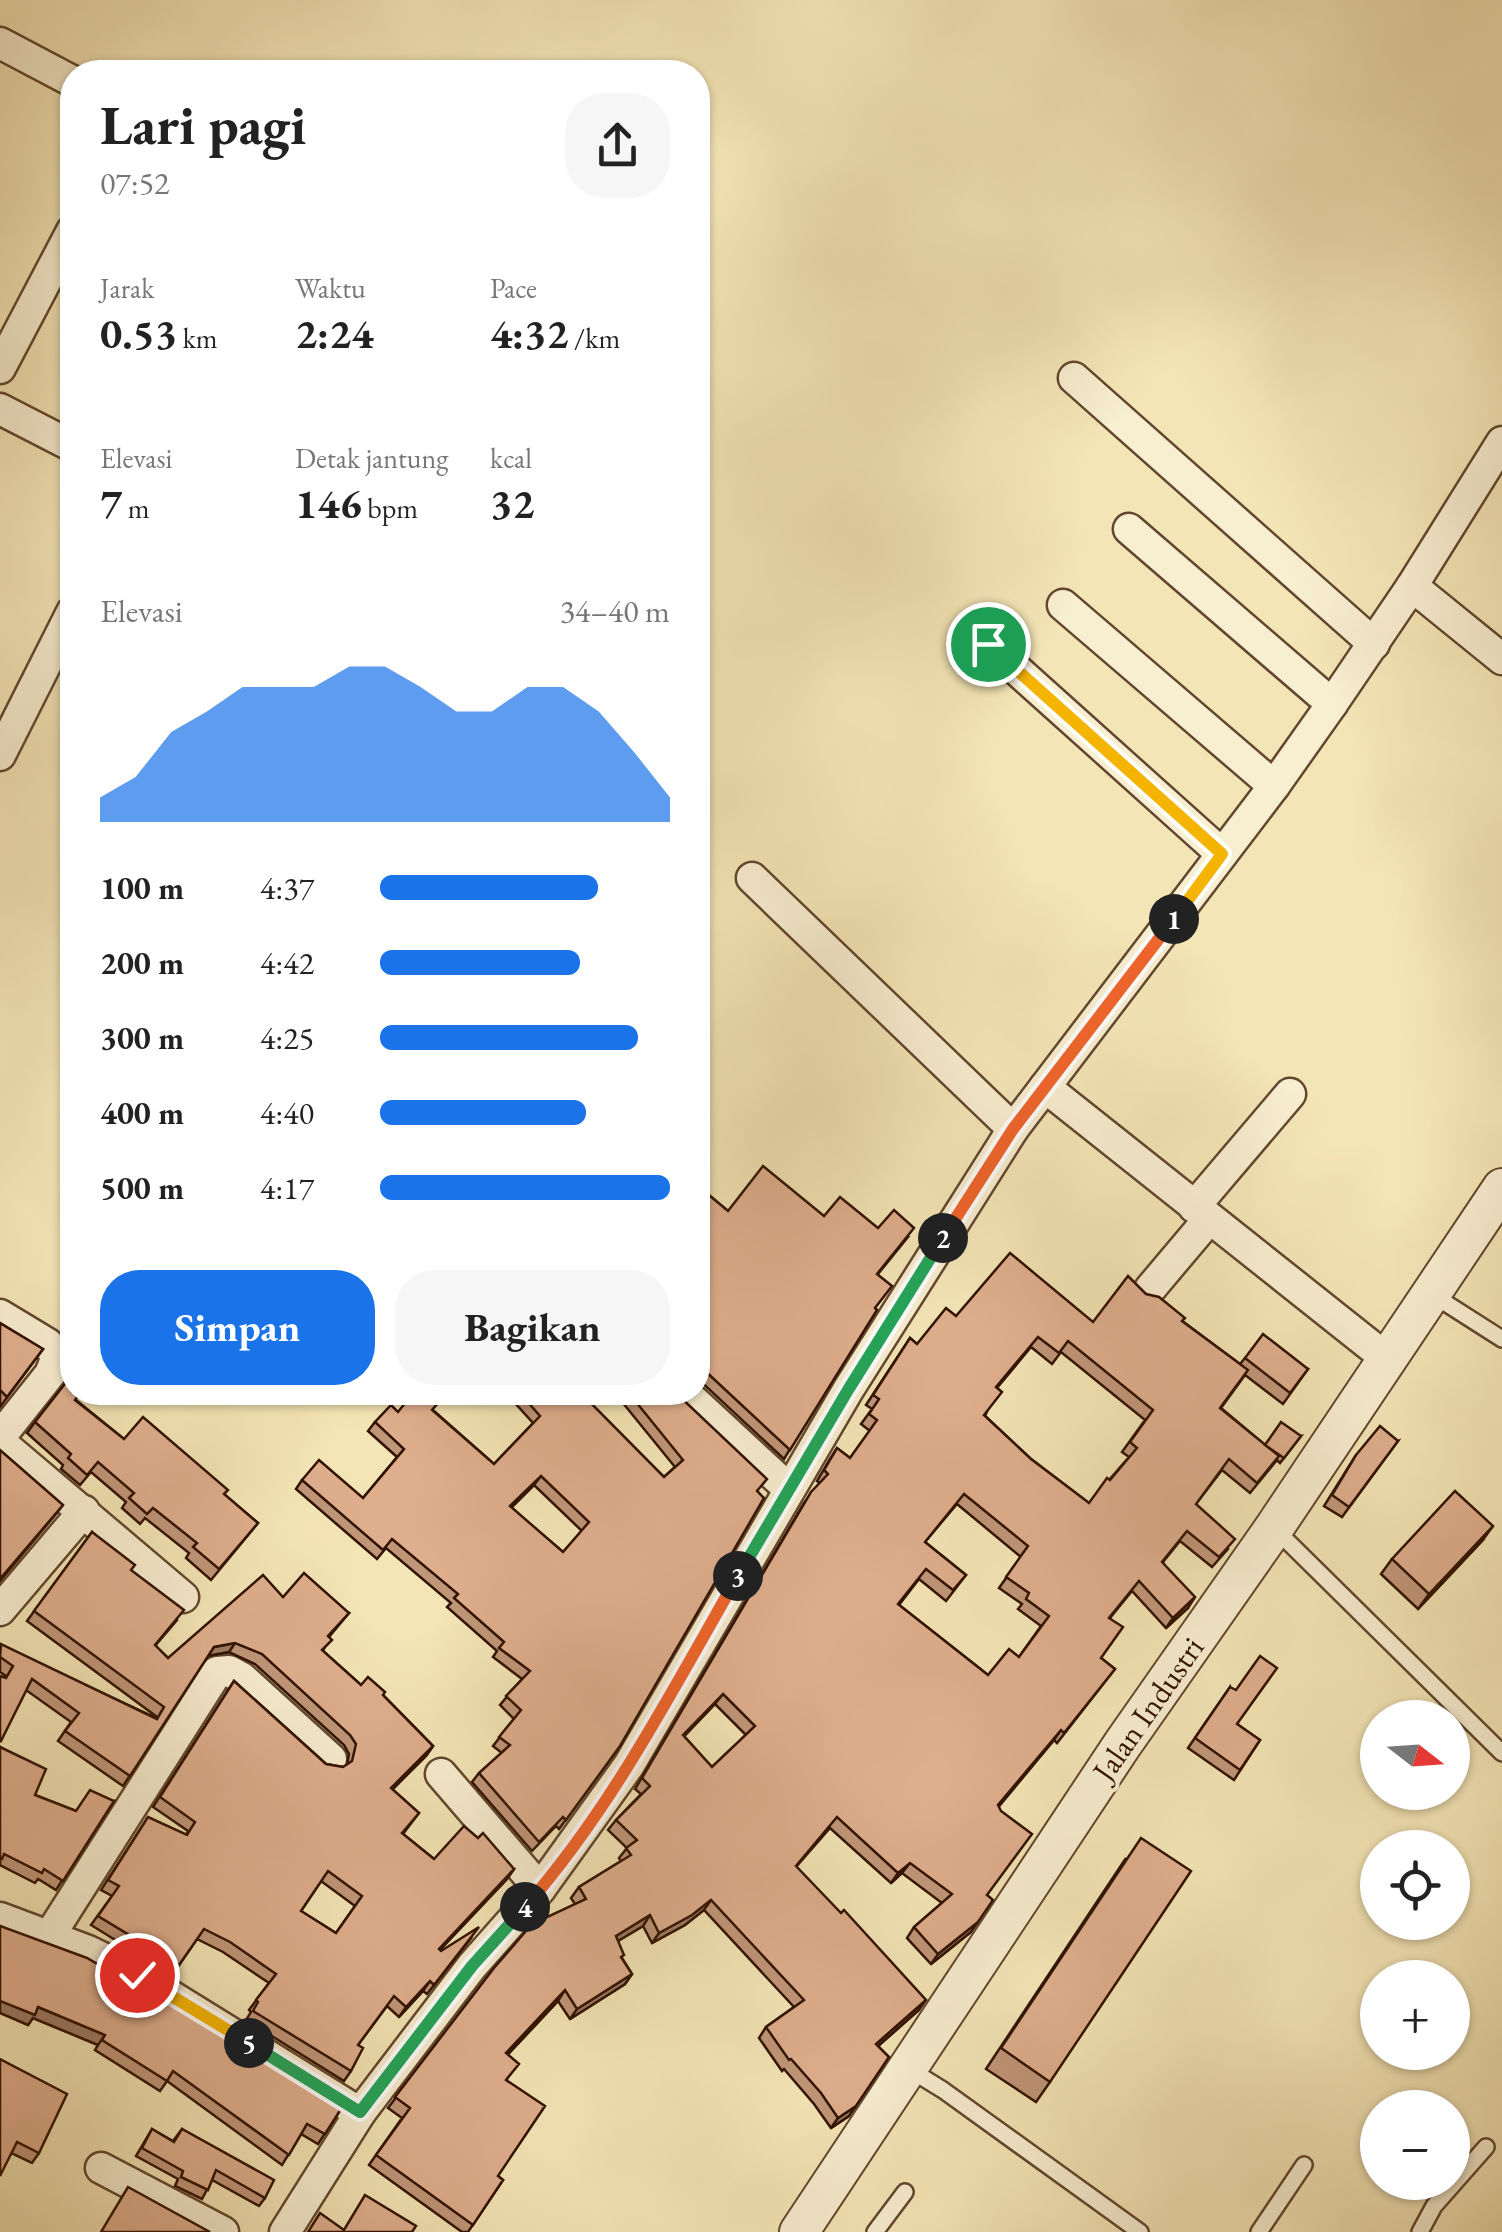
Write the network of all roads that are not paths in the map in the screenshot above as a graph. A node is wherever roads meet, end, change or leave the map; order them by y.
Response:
1 (0, 43) edge
2 (60, 74) edge
3 (60, 254) edge
4 (0, 368) edge
5 (1074, 378) dead end
6 (0, 409) edge
7 (60, 440) edge
8 (1502, 442) edge
9 (1129, 529) dead end
10 (1412, 586) junction
11 (1063, 605) dead end
12 (60, 636) edge
13 (988, 644) dead end
14 (1374, 644) junction
15 (1502, 659) edge
16 (1332, 704) junction
17 (0, 754) edge
18 (1274, 786) junction
19 (1222, 854) junction
20 (752, 878) dead end
21 (1045, 1087) junction
22 (1290, 1094) dead end
23 (1013, 1129) junction
24 (1502, 1188) edge
25 (1202, 1213) junction
26 (1150, 1289) dead end
27 (1430, 1293) junction
28 (0, 1315) edge
29 (1502, 1339) edge
30 (1386, 1358) junction
31 (698, 1405) edge
32 (0, 1439) edge
33 (789, 1489) junction
34 (84, 1511) junction
35 (1274, 1528) junction
36 (183, 1597) dead end
37 (0, 1610) edge
38 (1502, 1753) edge
39 (331, 1759) dead end
40 (441, 1774) dead end
41 (540, 1889) junction
42 (0, 1918) edge
43 (50, 1935) junction
44 (909, 2069) junction
45 (360, 2112) junction
46 (1486, 2147) dead end
47 (1304, 2165) dead end
48 (101, 2168) dead end
49 (905, 2192) dead end
50 (224, 2232) edge
51 (284, 2232) edge
52 (799, 2232) edge
53 (875, 2232) edge
54 (1140, 2232) edge
55 (1259, 2232) edge
56 (1420, 2232) edge

1 - 2 street
3 - 4 street
5 - 14 street
6 - 7 street
8 - 10 street
9 - 16 street
10 - 14 street
10 - 15 street
11 - 18 street
12 - 17 street
13 - 19 street
14 - 16 street
16 - 18 street
18 - 19 street
19 - 21 street
20 - 23 street
21 - 23 street
21 - 25 street
22 - 25 street
23 - 33 street
24 - 27 street, Jalan Industri
25 - 26 street
25 - 30 street
27 - 29 lane
27 - 30 street, Jalan Industri
28 - 32 street
30 - 35 street, Jalan Industri
31 - 33 street
32 - 34 street
33 - 41 street
34 - 36 street
34 - 37 street
35 - 38 lane
35 - 44 street, Jalan Industri
39 - 43 street
40 - 41 street
41 - 45 street
42 - 43 street
43 - 45 street
44 - 52 street, Jalan Industri
44 - 54 lane
45 - 51 street
46 - 56 lane
47 - 55 lane
48 - 50 street
49 - 53 lane

